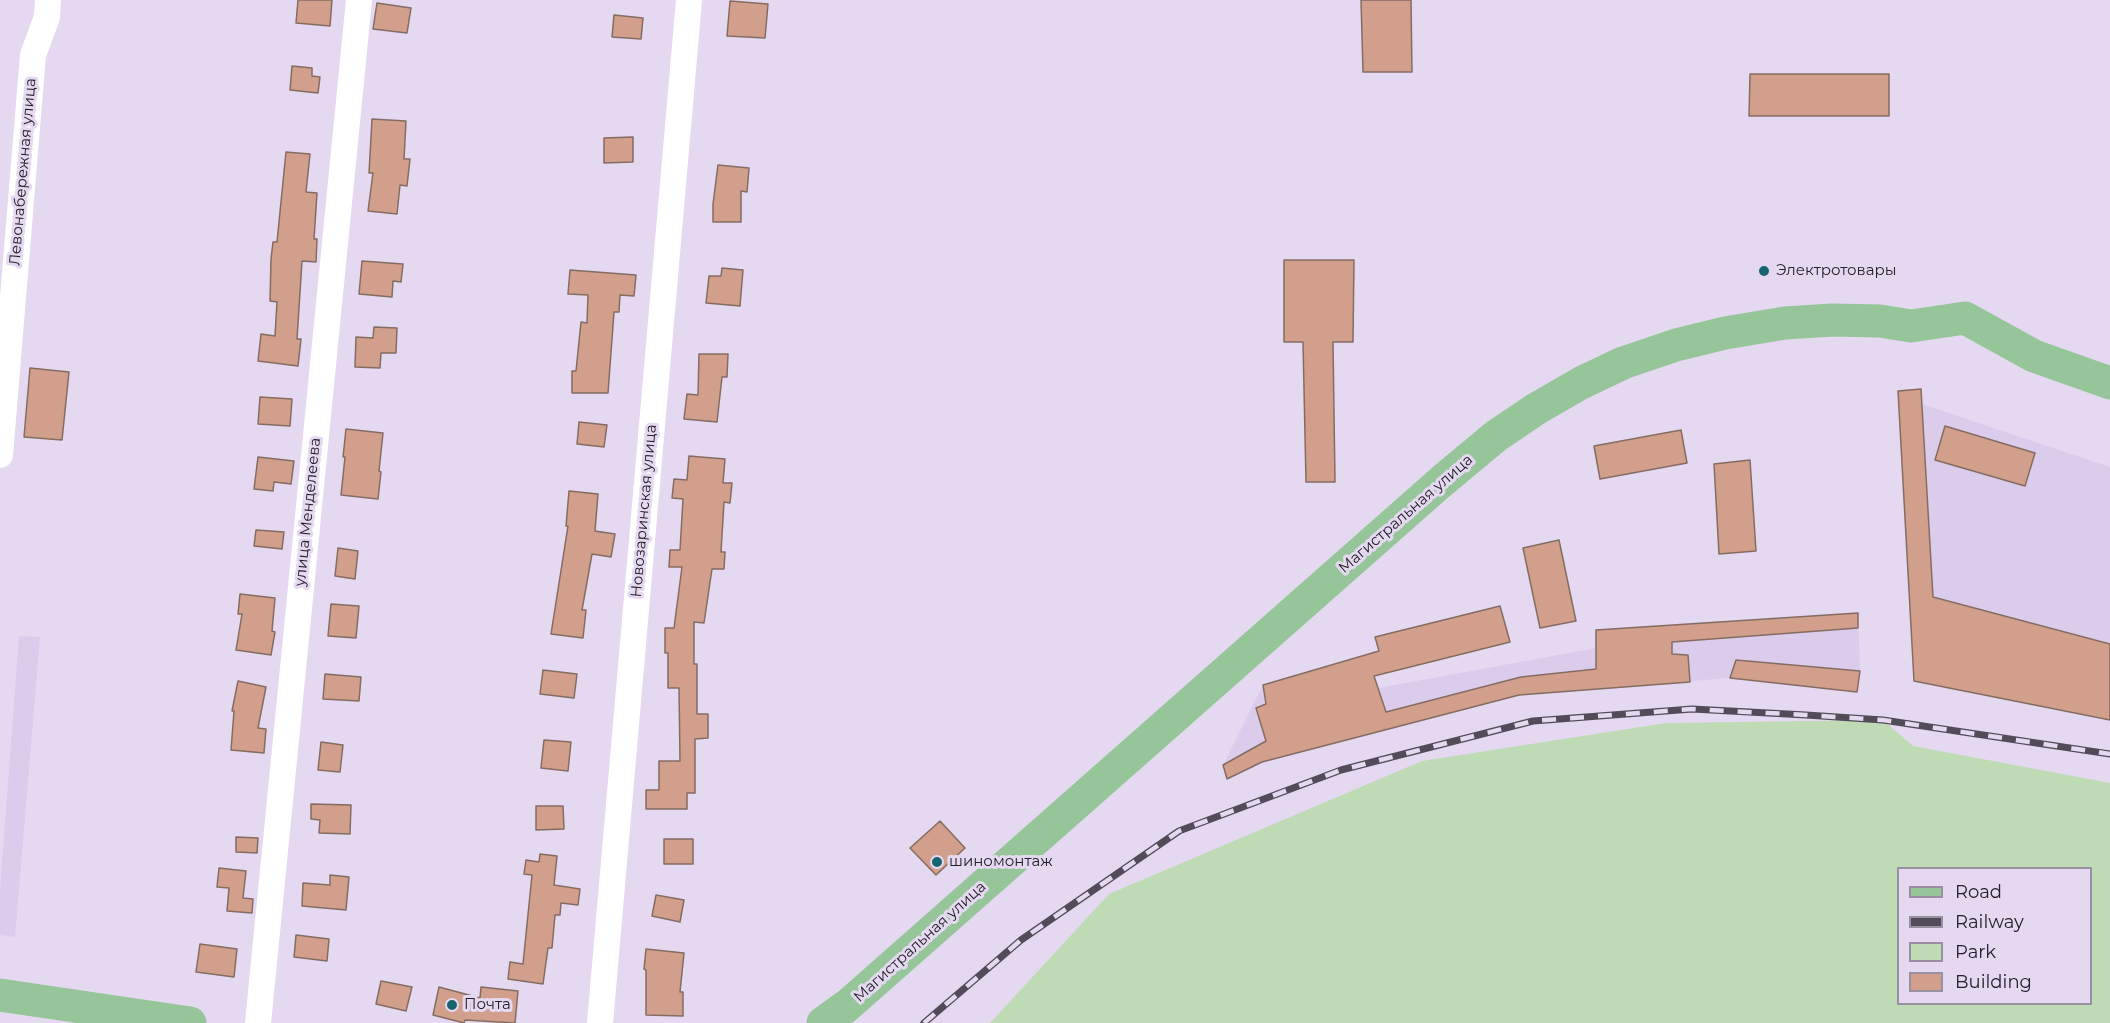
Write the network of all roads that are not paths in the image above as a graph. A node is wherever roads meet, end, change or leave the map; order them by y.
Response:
1 (48, 0) edge
2 (358, 0) edge
3 (689, 0) edge
4 (2110, 383) edge
5 (0, 455) edge
6 (0, 996) edge
7 (190, 1023) edge
8 (258, 1023) edge
9 (600, 1023) edge
10 (824, 1023) edge

1 - 5 street, Левонабережная улица
2 - 8 street, улица Менделеева
3 - 9 street, Новозаринская улица
4 - 10 main road, Магистральная улица
6 - 7 main road

